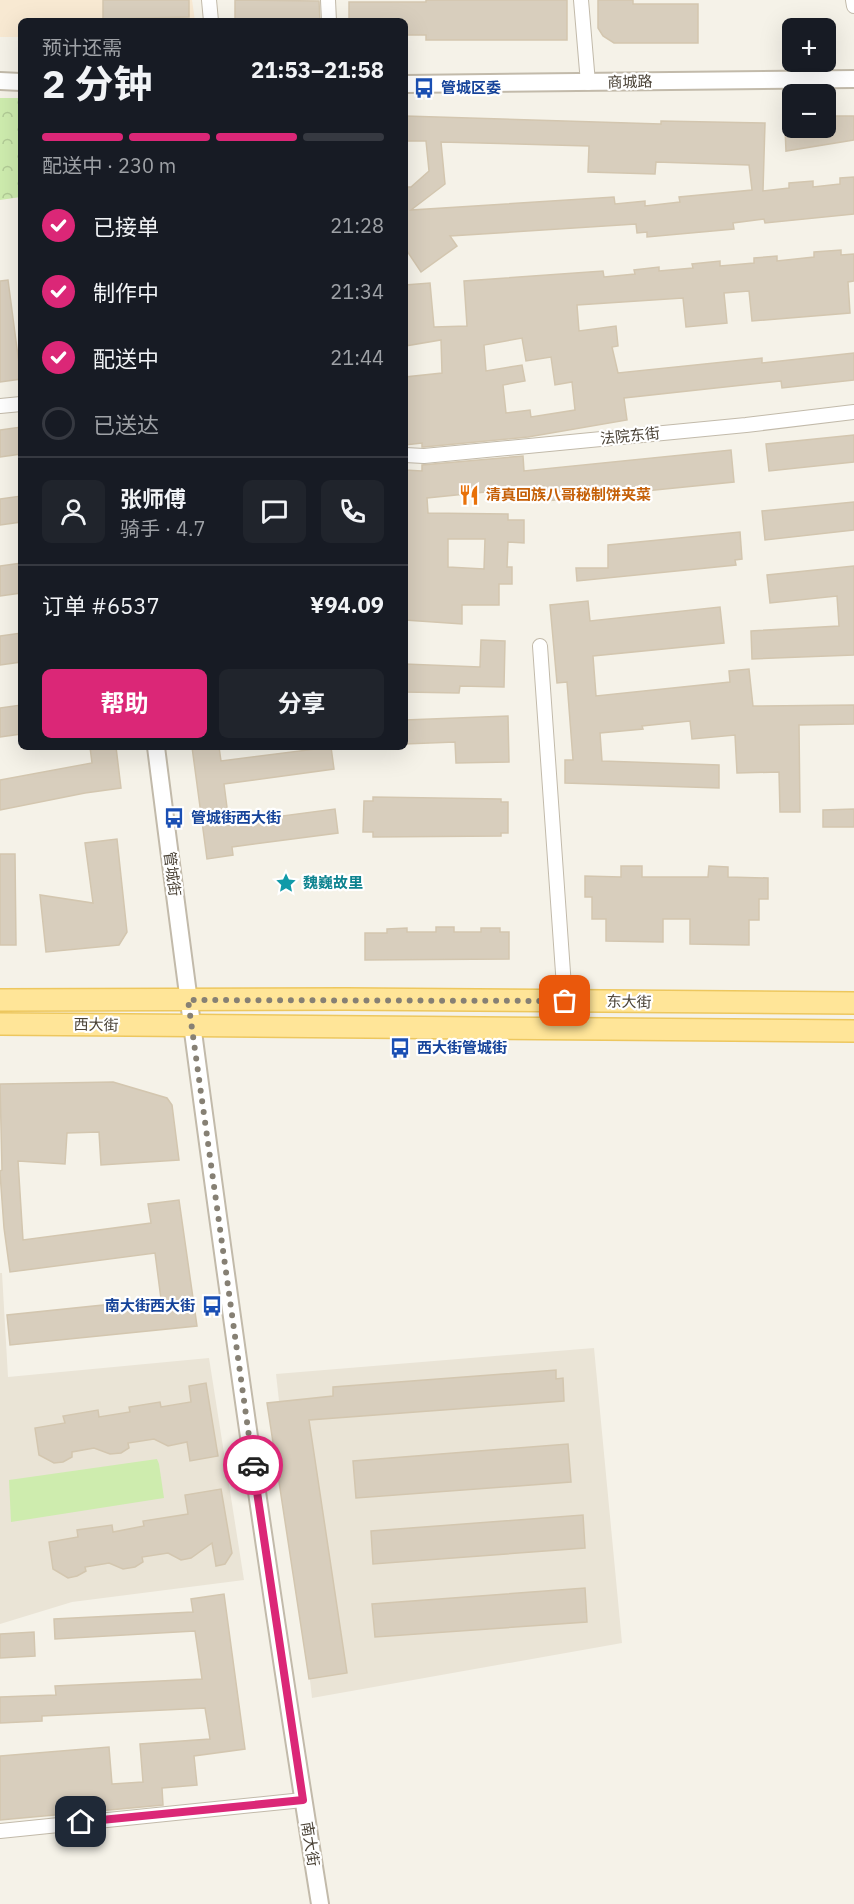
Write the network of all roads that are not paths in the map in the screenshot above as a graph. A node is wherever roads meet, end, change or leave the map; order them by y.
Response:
1 (208, 0) edge
2 (328, 0) edge
3 (581, 0) edge
4 (853, 0) edge
5 (854, 6) edge
6 (211, 18) edge
7 (329, 18) edge
8 (854, 79) edge
9 (0, 81) edge
10 (18, 82) edge
11 (588, 83) junction
12 (408, 84) edge
13 (18, 404) edge
14 (0, 406) edge
15 (854, 412) edge
16 (408, 455) edge
17 (540, 646) dead end
18 (156, 750) edge
19 (0, 1000) edge
20 (188, 1000) junction
21 (565, 1001) junction
22 (854, 1003) edge
23 (0, 1024) edge
24 (191, 1025) junction
25 (854, 1031) edge
26 (303, 1800) junction
27 (0, 1831) edge
28 (320, 1904) edge

1 - 6 street
2 - 7 street
3 - 11 street
4 - 5 street
8 - 11 street, 商城路
9 - 10 street
11 - 12 street, 商城路
13 - 14 street
15 - 16 street, 法院东街
17 - 21 street
18 - 20 street, 管城街
19 - 20 main road, 西大街
20 - 21 main road, 东大街
20 - 24 street, 南大街
21 - 22 main road, 东大街
23 - 24 main road, 西大街
24 - 25 main road, 东大街
24 - 26 street, 南大街
26 - 27 street
26 - 28 street, 南大街

